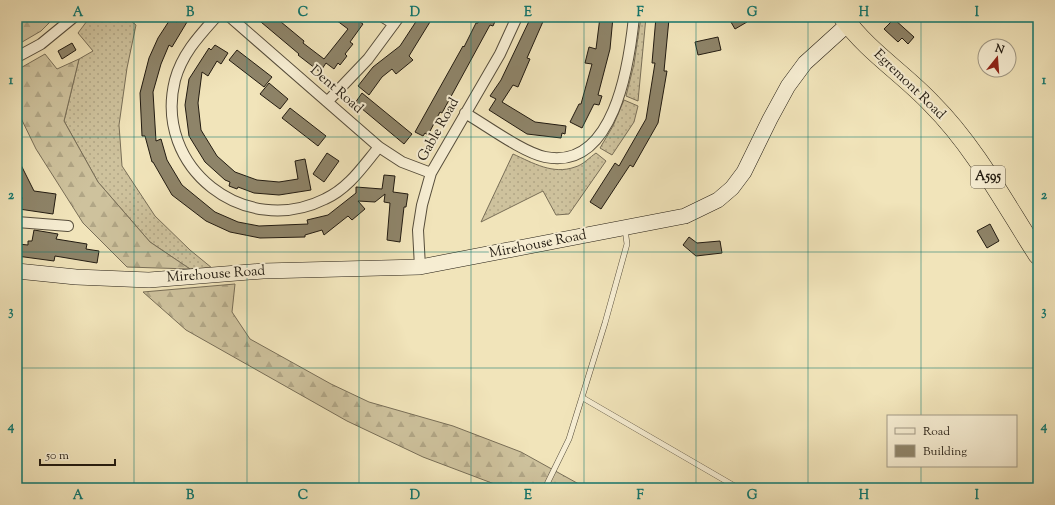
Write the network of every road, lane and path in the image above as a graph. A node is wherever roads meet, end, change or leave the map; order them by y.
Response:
1 (74, 17) edge
2 (216, 17) edge
3 (230, 17) edge
4 (383, 17) edge
5 (517, 17) edge
6 (634, 17) edge
7 (397, 20) edge
8 (846, 20) edge
9 (17, 57) edge
10 (328, 101) junction
11 (465, 113) junction
12 (379, 146) junction
13 (431, 174) junction
14 (17, 222) edge
15 (68, 226) dead end
16 (625, 228) junction
17 (1038, 255) edge
18 (420, 267) junction
19 (17, 271) edge
20 (582, 398) junction
21 (545, 488) edge
22 (738, 488) edge

1 - 9 street
2 - 12 street
3 - 10 street, Dent Road
4 - 7 street
5 - 11 street, Gable Road
6 - 11 street
7 - 10 street
8 - 16 street, Mirehouse Road
8 - 17 highway, Egremont Road / A595
10 - 12 street, Dent Road
11 - 13 street, Gable Road
12 - 13 street, Dent Road
13 - 18 street, Gable Road
14 - 15 street
16 - 18 street, Mirehouse Road
16 - 20 lane
18 - 19 street, Mirehouse Road
20 - 21 lane
20 - 22 lane

